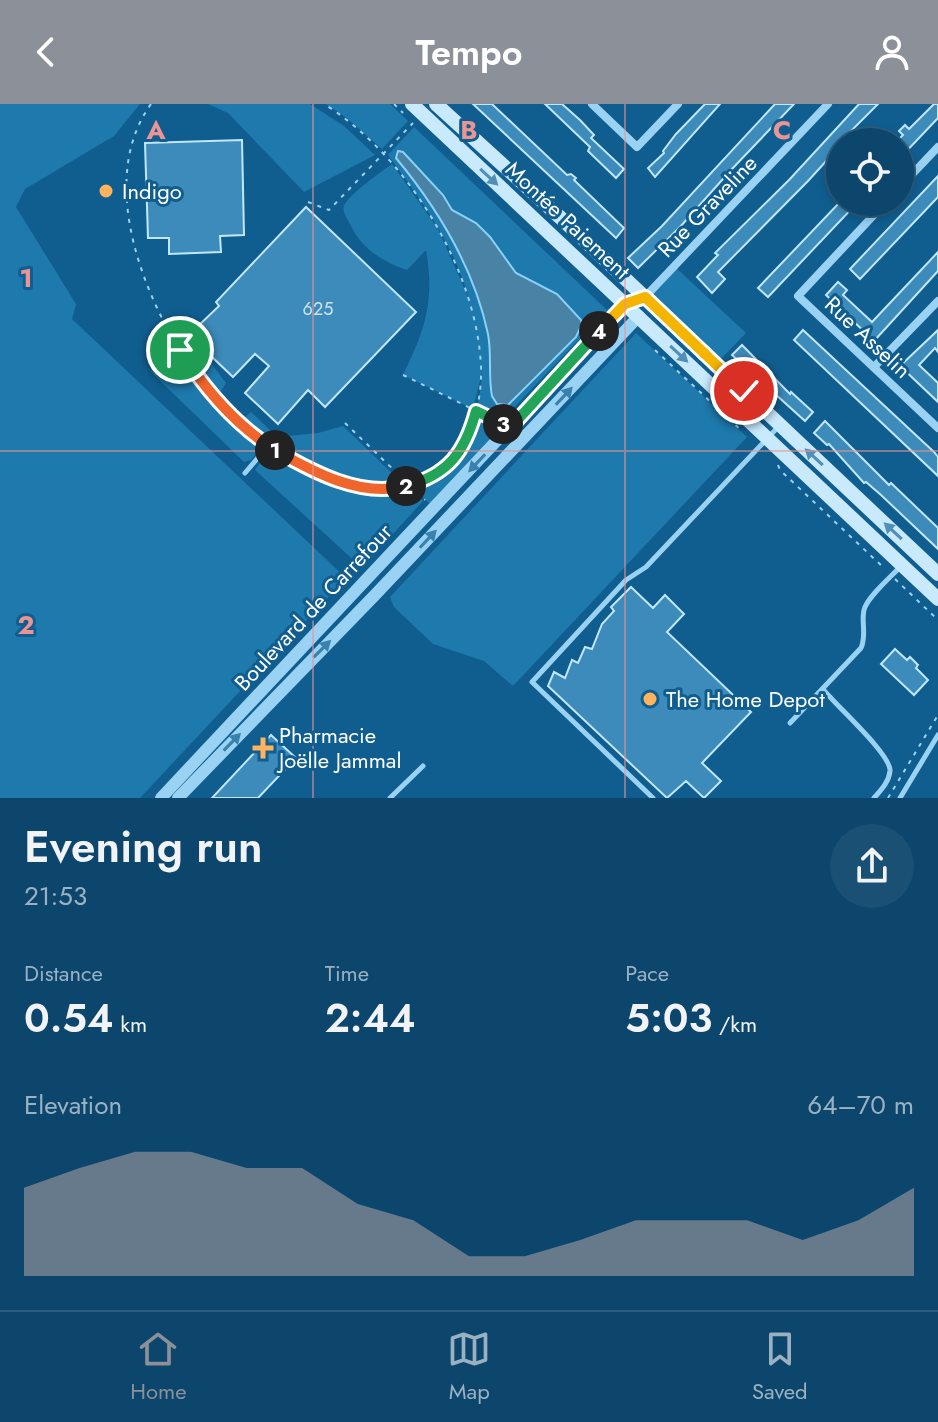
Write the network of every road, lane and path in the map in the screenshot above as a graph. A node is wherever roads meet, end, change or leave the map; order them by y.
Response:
1 (151, 104) edge
2 (324, 104) edge
3 (436, 104) edge
4 (592, 104) edge
5 (677, 104) edge
6 (828, 104) edge
7 (417, 109) edge
8 (938, 147) edge
9 (384, 154) junction
10 (914, 172) edge
11 (308, 202) dead end
12 (873, 216) edge
13 (645, 297) junction
14 (938, 301) edge
15 (625, 304) junction
16 (639, 316) junction
17 (649, 343) dead end
18 (874, 367) junction
19 (403, 375) dead end
20 (476, 411) junction
21 (345, 423) dead end
22 (780, 425) junction
23 (510, 428) junction
24 (938, 428) edge
25 (278, 434) dead end
26 (750, 434) dead end
27 (768, 438) junction
28 (267, 446) junction
29 (777, 460) dead end
30 (245, 473) dead end
31 (410, 485) junction
32 (434, 508) junction
33 (897, 571) junction
34 (938, 574) edge
35 (938, 599) edge
36 (938, 620) edge
37 (823, 689) junction
38 (938, 715) edge
39 (790, 723) dead end
40 (938, 735) edge
41 (423, 766) dead end
42 (161, 798) edge
43 (178, 798) edge
44 (390, 798) edge
45 (653, 798) edge
46 (874, 798) edge
47 (888, 798) edge
48 (900, 798) edge

1 - 28 path
2 - 9 path
3 - 13 main road, Montée Paiement
4 - 5 street
6 - 13 street, Rue Graveline
7 - 9 path
7 -> 15 main road, Montée Paiement
8 - 10 street
9 - 11 path
9 - 20 path
12 - 18 street, Rue Asselin
13 - 15 main road
13 - 16 main road
13 - 22 main road, Montée Paiement
14 - 18 street
15 - 16 main road, Montée Paiement
15 - 23 street, Boulevard de Carrefour
16 -> 27 main road, Montée Paiement
43 -> 16 street, Boulevard de Carrefour
17 - 26 path
18 - 24 street, Rue Asselin
19 - 20 path
20 - 23 path
20 - 31 path
21 - 31 path
22 - 27 lane
34 -> 22 main road, Montée Paiement
23 -> 32 street, Boulevard de Carrefour
25 - 28 lane
27 - 33 main road, Montée Paiement
27 - 45 lane
28 - 30 lane
28 - 31 path
29 - 33 path
31 - 32 path
32 - 42 street, Boulevard de Carrefour
33 - 35 main road, Montée Paiement
33 - 36 path
33 - 37 lane
37 - 39 lane
37 - 46 lane
38 - 47 path
40 - 48 lane
41 - 44 lane

